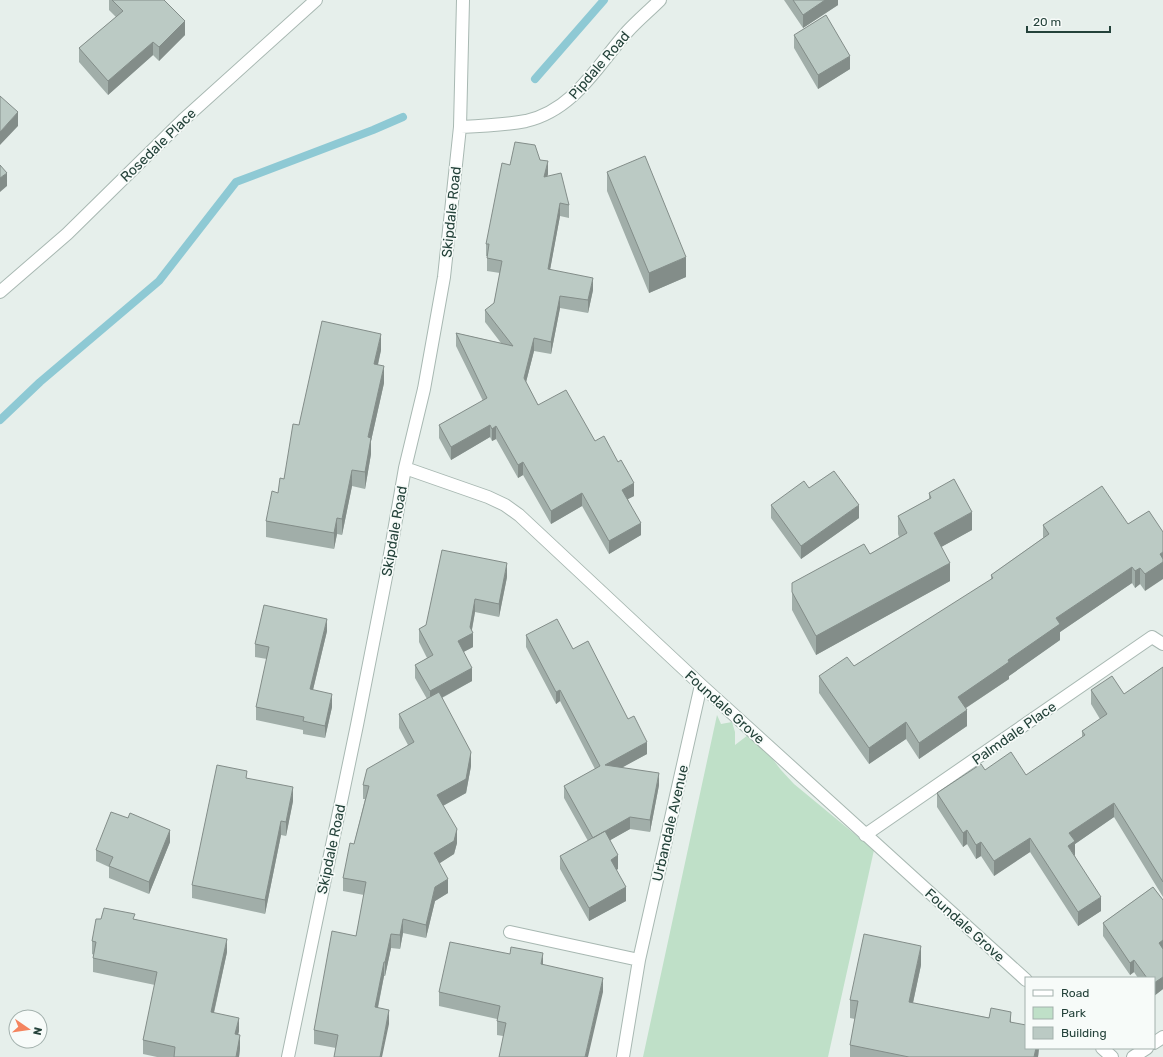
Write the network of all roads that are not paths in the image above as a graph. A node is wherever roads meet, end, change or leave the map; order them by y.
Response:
1 (316, 0) edge
2 (463, 0) edge
3 (660, 0) edge
4 (460, 127) junction
5 (0, 292) edge
6 (405, 468) junction
7 (1163, 644) edge
8 (701, 686) junction
9 (865, 835) junction
10 (510, 932) dead end
11 (639, 960) junction
12 (1025, 979) edge
13 (1103, 1049) edge
14 (1145, 1049) edge
15 (288, 1057) edge
16 (623, 1057) edge
17 (1112, 1057) edge
18 (1133, 1057) edge

1 - 5 street, Rosedale Place
2 - 4 street, Skipdale Road
3 - 4 street, Pipdale Road
4 - 6 street, Skipdale Road
6 - 8 street, Foundale Grove
6 - 15 street, Skipdale Road
7 - 9 street, Palmdale Place
8 - 9 street, Foundale Grove
8 - 11 street, Urbandale Avenue
9 - 12 street, Foundale Grove
10 - 11 street
11 - 16 street, Urbandale Avenue
13 - 17 street
14 - 18 street

